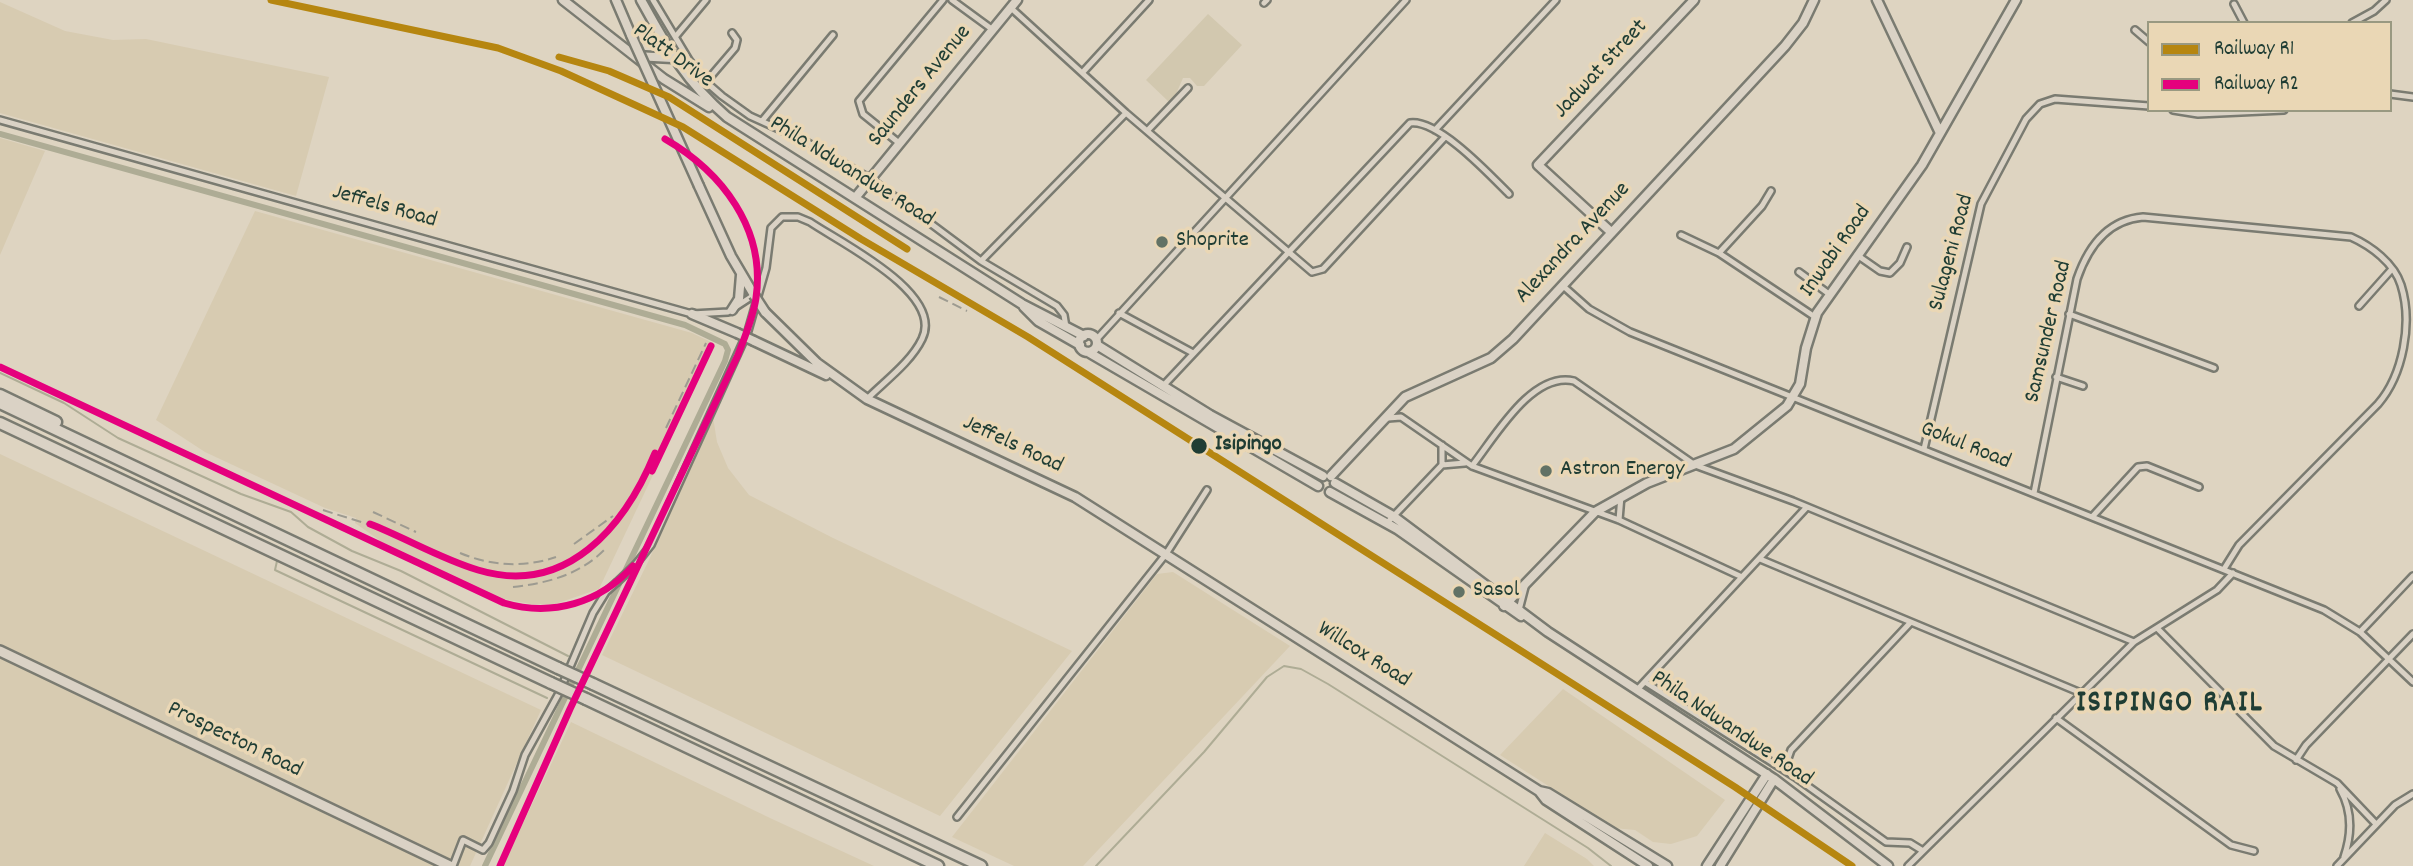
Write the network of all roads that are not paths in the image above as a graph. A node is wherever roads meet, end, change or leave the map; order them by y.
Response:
1 (562, 0) edge
2 (615, 0) edge
3 (641, 0) edge
4 (653, 0) edge
5 (706, 0) edge
6 (943, 0) edge
7 (952, 0) edge
8 (1017, 0) edge
9 (1149, 0) edge
10 (1406, 0) edge
11 (1556, 0) edge
12 (1694, 0) edge
13 (1814, 0) edge
14 (2016, 0) edge
15 (2386, 0) edge
16 (1881, 2) edge
17 (2234, 4) dead end
18 (1011, 8) junction
19 (2243, 21) edge
20 (2356, 21) edge
21 (993, 30) junction
22 (2135, 30) dead end
23 (732, 33) dead end
24 (833, 35) dead end
25 (676, 36) junction
26 (2147, 40) edge
27 (636, 56) junction
28 (672, 58) junction
29 (1083, 72) junction
30 (706, 82) junction
31 (1188, 88) dead end
32 (2392, 94) edge
33 (2413, 97) edge
34 (2147, 106) edge
35 (1126, 113) junction
36 (727, 117) junction
37 (0, 120) edge
38 (762, 121) junction
39 (1436, 130) junction
40 (1147, 131) junction
41 (1940, 133) junction
42 (1445, 137) junction
43 (899, 143) junction
44 (871, 179) junction
45 (1771, 191) dead end
46 (1509, 194) dead end
47 (855, 198) junction
48 (1225, 199) junction
49 (1611, 232) junction
50 (1681, 235) dead end
51 (1907, 247) dead end
52 (1719, 253) junction
53 (1291, 254) junction
54 (1857, 255) junction
55 (981, 261) junction
56 (2392, 269) junction
57 (1799, 272) dead end
58 (741, 275) junction
59 (1562, 285) junction
60 (752, 292) junction
61 (1829, 293) junction
62 (1022, 304) junction
63 (2359, 306) dead end
64 (733, 310) junction
65 (1119, 313) junction
66 (692, 314) junction
67 (2069, 314) junction
68 (1064, 315) junction
69 (1815, 317) junction
70 (1054, 320) junction
71 (1066, 327) junction
72 (1084, 336) junction
73 (1096, 342) junction
74 (1080, 345) junction
75 (1088, 352) junction
76 (1193, 353) junction
77 (2214, 368) dead end
78 (2056, 377) junction
79 (839, 380) junction
80 (1163, 386) junction
81 (2083, 386) dead end
82 (0, 395) edge
83 (1405, 397) junction
84 (1794, 398) junction
85 (867, 399) junction
86 (0, 403) edge
87 (1401, 417) junction
88 (1384, 418) junction
89 (0, 423) edge
90 (1442, 446) junction
91 (1924, 449) junction
92 (114, 457) junction
93 (1709, 460) junction
94 (1465, 463) junction
95 (1695, 465) junction
96 (1442, 466) junction
97 (1472, 466) junction
98 (1716, 472) junction
99 (1329, 478) junction
100 (1318, 486) junction
101 (2199, 486) dead end
102 (1208, 490) dead end
103 (1330, 492) junction
104 (2034, 493) junction
105 (1621, 496) junction
106 (1806, 508) junction
107 (1595, 512) junction
108 (2092, 517) junction
109 (1390, 520) junction
110 (1619, 520) junction
111 (1166, 554) junction
112 (1760, 559) junction
113 (2224, 569) junction
114 (2233, 573) junction
115 (2413, 576) edge
116 (1742, 577) junction
117 (1528, 580) junction
118 (1506, 604) junction
119 (1519, 610) junction
120 (1910, 623) junction
121 (2157, 628) junction
122 (1548, 632) junction
123 (2360, 632) junction
124 (2413, 634) edge
125 (2134, 642) junction
126 (0, 651) edge
127 (2389, 660) junction
128 (2413, 681) edge
129 (1644, 682) junction
130 (1637, 690) junction
131 (2081, 694) junction
132 (2056, 718) junction
133 (2296, 760) junction
134 (1784, 770) junction
135 (1770, 777) junction
136 (2336, 783) junction
137 (1539, 791) junction
138 (2413, 794) edge
139 (1747, 813) junction
140 (957, 817) dead end
141 (2376, 824) junction
142 (1923, 851) junction
143 (2254, 851) dead end
144 (2339, 864) edge
145 (452, 866) edge
146 (938, 866) edge
147 (981, 866) edge
148 (1648, 866) edge
149 (1667, 866) edge
150 (1707, 866) edge
151 (1720, 866) edge
152 (1888, 866) edge
153 (1908, 866) edge

1 - 27 street, Platt Drive
2 - 58 street, bridge
3 - 28 street, Phila Ndwandwe Road
4 - 25 street, Phila Ndwandwe Road
5 - 25 street
6 - 43 street
7 - 21 street
8 - 18 street, Saunders Avenue
9 - 29 street
10 - 48 street
11 - 39 street
12 - 49 street, Jadwat Street
13 - 49 street, Alexandra Avenue
14 - 41 street, Inwabi Road
15 - 20 street
16 - 41 street
17 - 19 street
18 - 21 street, Saunders Avenue
18 - 29 street
21 - 43 street, Saunders Avenue
22 - 26 street
23 - 30 street
24 - 38 street
25 - 30 street, Phila Ndwandwe Road
27 - 28 street
27 - 36 street, Platt Drive
28 - 36 street, Phila Ndwandwe Road
29 - 35 street
30 - 38 street, Phila Ndwandwe Road
31 - 40 street
32 - 33 street
34 - 91 street, Sulageni Road
35 - 40 street
35 - 55 street
36 - 47 street, Phila Ndwandwe Road
37 - 66 street, Jeffels Road
38 - 44 street, Phila Ndwandwe Road
39 - 42 street
39 - 53 street
40 - 48 street
41 - 54 street, Inwabi Road
42 - 46 street
42 - 53 street
43 - 44 street, Saunders Avenue
44 - 47 street, Saunders Avenue
44 - 55 street, Phila Ndwandwe Road
45 - 52 street
47 - 62 street, Phila Ndwandwe Road
48 - 53 street
48 - 65 street
49 - 59 street, Alexandra Avenue
50 - 52 street
51 - 54 street
52 - 69 street
53 - 76 street
54 - 61 street, Inwabi Road
55 - 68 street, Phila Ndwandwe Road
56 - 63 street
56 - 67 street, Samsunder Road
56 - 113 street
57 - 61 street
58 - 60 street
58 - 64 street
59 - 83 street, Alexandra Avenue
59 - 84 street, Gokul Road
60 - 64 street, Jeffels Road
60 - 79 street, bridge
61 - 69 street, Inwabi Road
62 - 70 street, Phila Ndwandwe Road
62 - 74 street, Phila Ndwandwe Road
64 - 66 street, Jeffels Road
65 - 73 street
65 - 76 street
66 - 79 street, bridge
67 - 77 street
67 - 78 street, Samsunder Road
68 - 70 street
68 - 71 street
69 - 84 street, Inwabi Road
70 - 71 street, Phila Ndwandwe Road
71 - 72 street, Phila Ndwandwe Road
72 - 73 street, Phila Ndwandwe Road
72 - 74 street
73 - 75 street
73 - 80 street, Phila Ndwandwe Road
74 - 75 street, Phila Ndwandwe Road
75 - 100 street
76 - 80 street
78 - 81 street
78 - 104 street, Samsunder Road
79 - 85 street, Jeffels Road
80 - 99 street, Phila Ndwandwe Road
82 - 92 highway
83 - 87 street
83 - 88 street, Alexandra Avenue
84 - 91 street, Gokul Road
84 - 93 street
85 - 111 street, Jeffels Road
85 - 145 street, bridge
86 - 92 highway
87 - 88 street
87 - 90 street
88 - 99 street, Alexandra Avenue
89 - 146 highway, bridge
90 - 94 street
90 - 96 street
91 - 104 street, Gokul Road
92 - 147 highway, bridge
93 - 95 street
93 - 98 street
94 - 96 street
94 - 97 street
95 - 97 street
95 - 98 street
95 - 105 street
96 - 109 street
97 - 107 street
98 - 106 street
99 - 100 street
99 - 103 street
99 - 109 street, Phila Ndwandwe Road
100 - 103 street, Phila Ndwandwe Road
101 - 108 street
102 - 111 street
103 - 109 street, Phila Ndwandwe Road
104 - 108 street, Gokul Road
105 - 107 street
105 - 110 street
106 - 112 street
106 - 125 street
107 - 110 street
107 - 117 street
108 - 113 street, Gokul Road
109 - 118 street, Phila Ndwandwe Road
110 - 116 street
111 - 137 street, Willcox Road
111 - 140 street
112 - 116 street
112 - 120 street
113 - 114 street, Gokul Road
114 - 121 street
114 - 123 street, Gokul Road
115 - 123 street
116 - 129 street
117 - 118 street
117 - 119 street
118 - 119 street, Phila Ndwandwe Road
118 - 122 street, Phila Ndwandwe Road
119 - 122 street, Phila Ndwandwe Road
120 - 131 street
120 - 134 street
121 - 125 street
121 - 133 street
122 - 130 street, Phila Ndwandwe Road
123 - 127 street, Gokul Road
124 - 127 street
125 - 131 street
126 - 145 main road, Prospecton Road
127 - 128 street, Gokul Road
127 - 133 street
129 - 130 street
129 - 134 street, Phila Ndwandwe Road
130 - 135 street, Phila Ndwandwe Road
131 - 132 street
132 - 142 street
132 - 143 street
133 - 136 street
134 - 142 street, Phila Ndwandwe Road
135 - 139 street
135 - 152 street, Phila Ndwandwe Road
136 - 141 street
136 - 144 street
137 - 148 street, Willcox Road
137 - 149 street, Willcox Road
138 - 141 street
139 - 150 street
139 - 151 street
141 - 144 street
142 - 153 street

